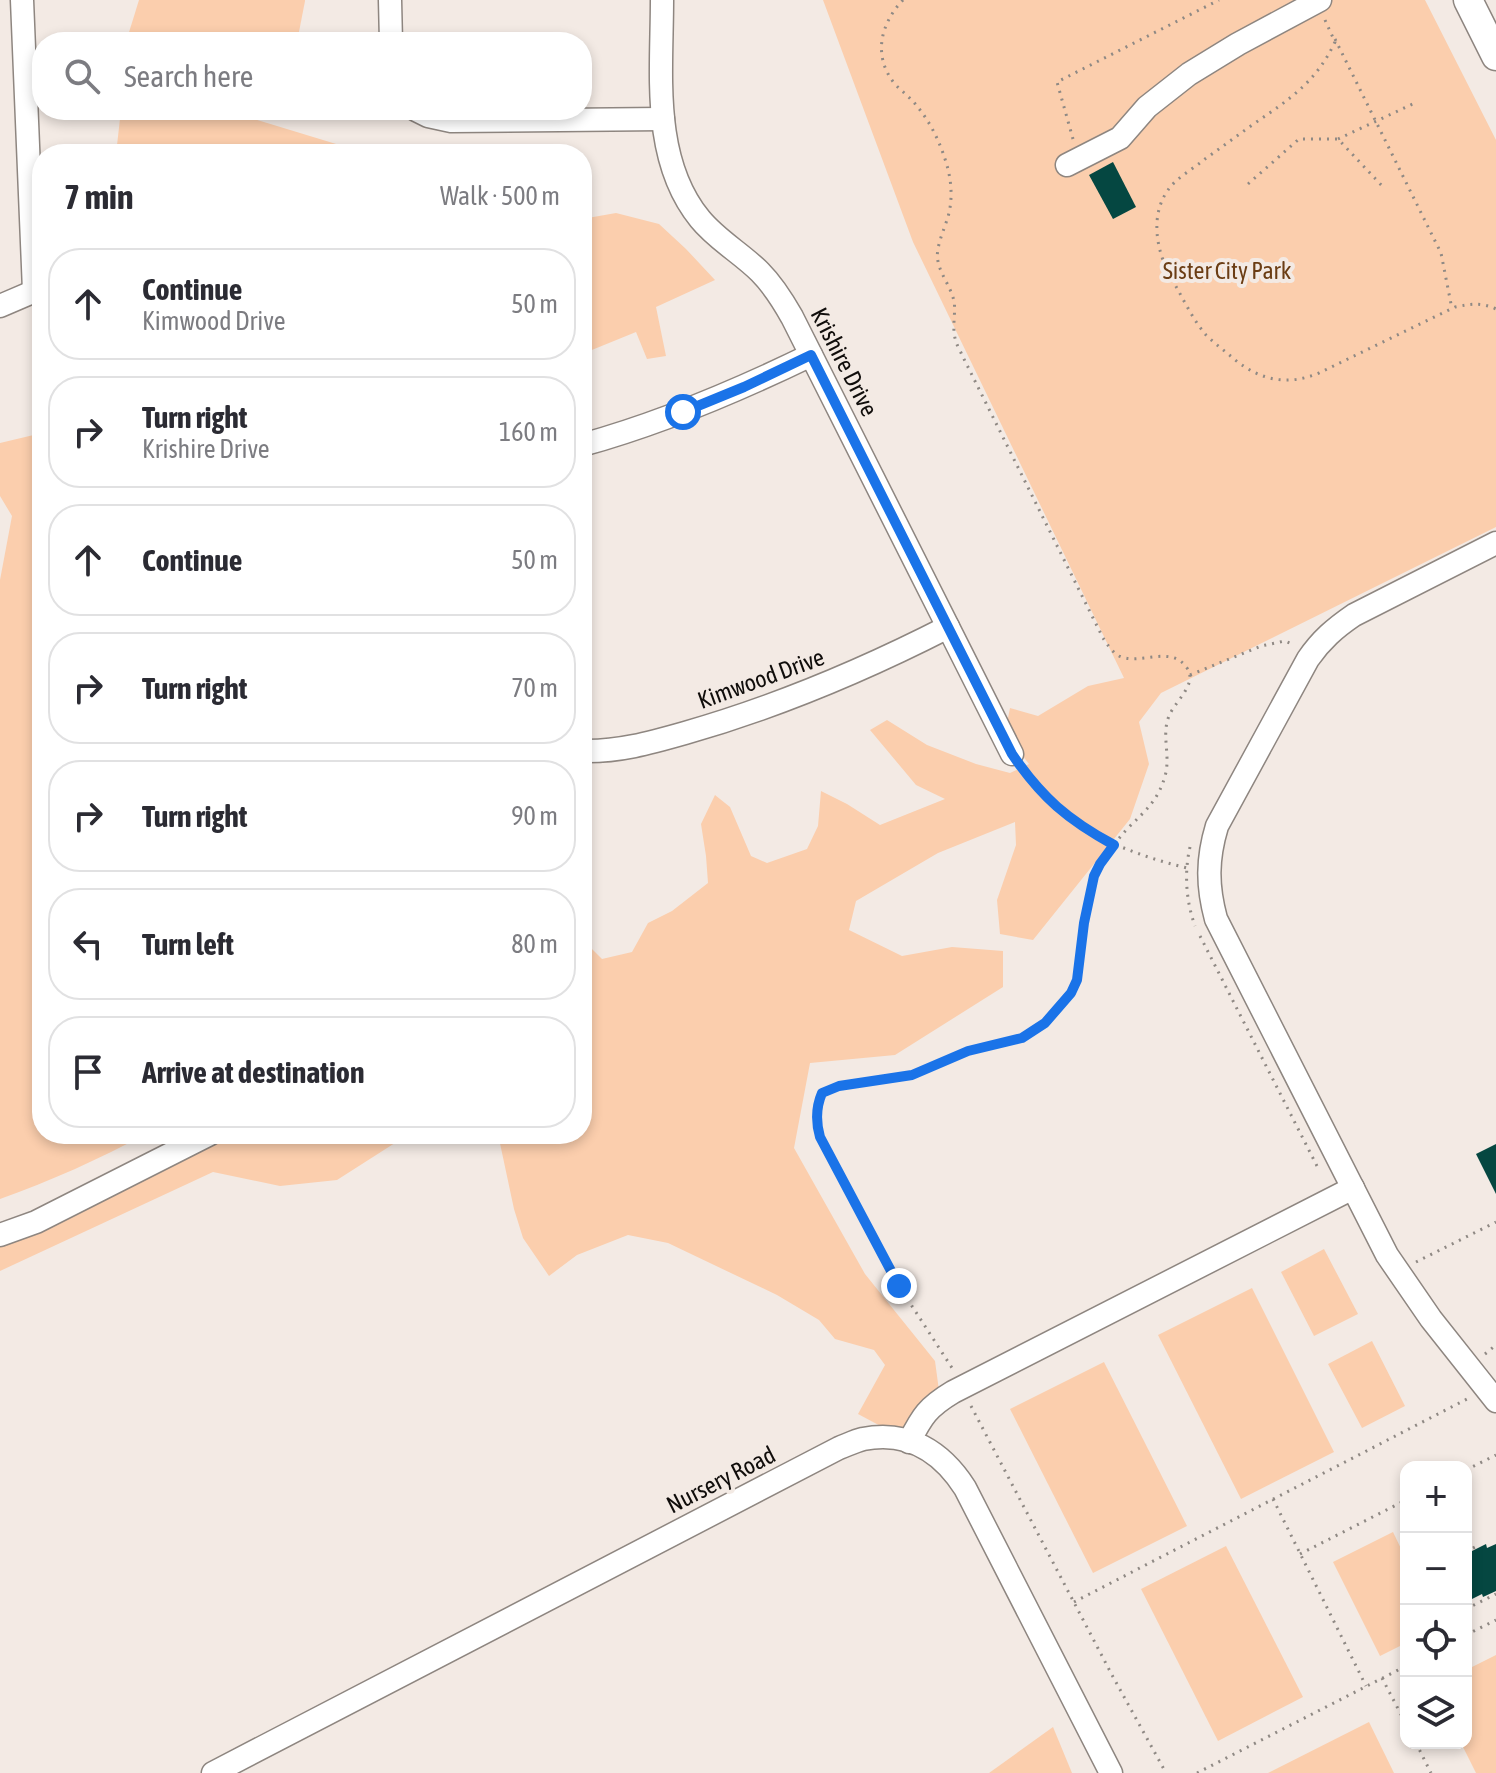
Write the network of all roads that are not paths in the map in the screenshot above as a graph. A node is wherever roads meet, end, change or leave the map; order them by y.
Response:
1 (22, 0) edge
2 (390, 0) edge
3 (662, 0) edge
4 (1468, 0) edge
5 (1318, 1) edge
6 (391, 32) edge
7 (1496, 56) edge
8 (663, 119) junction
9 (446, 120) edge
10 (557, 120) edge
11 (592, 120) edge
12 (1073, 162) road end
13 (32, 181) edge
14 (32, 292) edge
15 (0, 306) edge
16 (811, 355) junction
17 (592, 442) edge
18 (1496, 543) edge
19 (948, 627) junction
20 (592, 751) edge
21 (1012, 754) road end
22 (190, 1144) edge
23 (1353, 1188) junction
24 (0, 1235) edge
25 (1496, 1401) edge
26 (909, 1442) junction
27 (213, 1773) edge
28 (1111, 1773) edge

1 - 13 street
2 - 6 street
3 - 8 street, Krishire Drive
4 - 7 main road
5 - 12 street
8 - 11 street
8 - 16 street, Krishire Drive
9 - 10 street
14 - 15 street
16 - 17 street
16 - 19 street, Krishire Drive
18 - 23 street
19 - 20 street, Kimwood Drive
19 - 21 street, Krishire Drive
22 - 24 street
23 - 25 street
23 - 26 street
26 - 27 street, Nursery Road
26 - 28 street, Nursery Road

